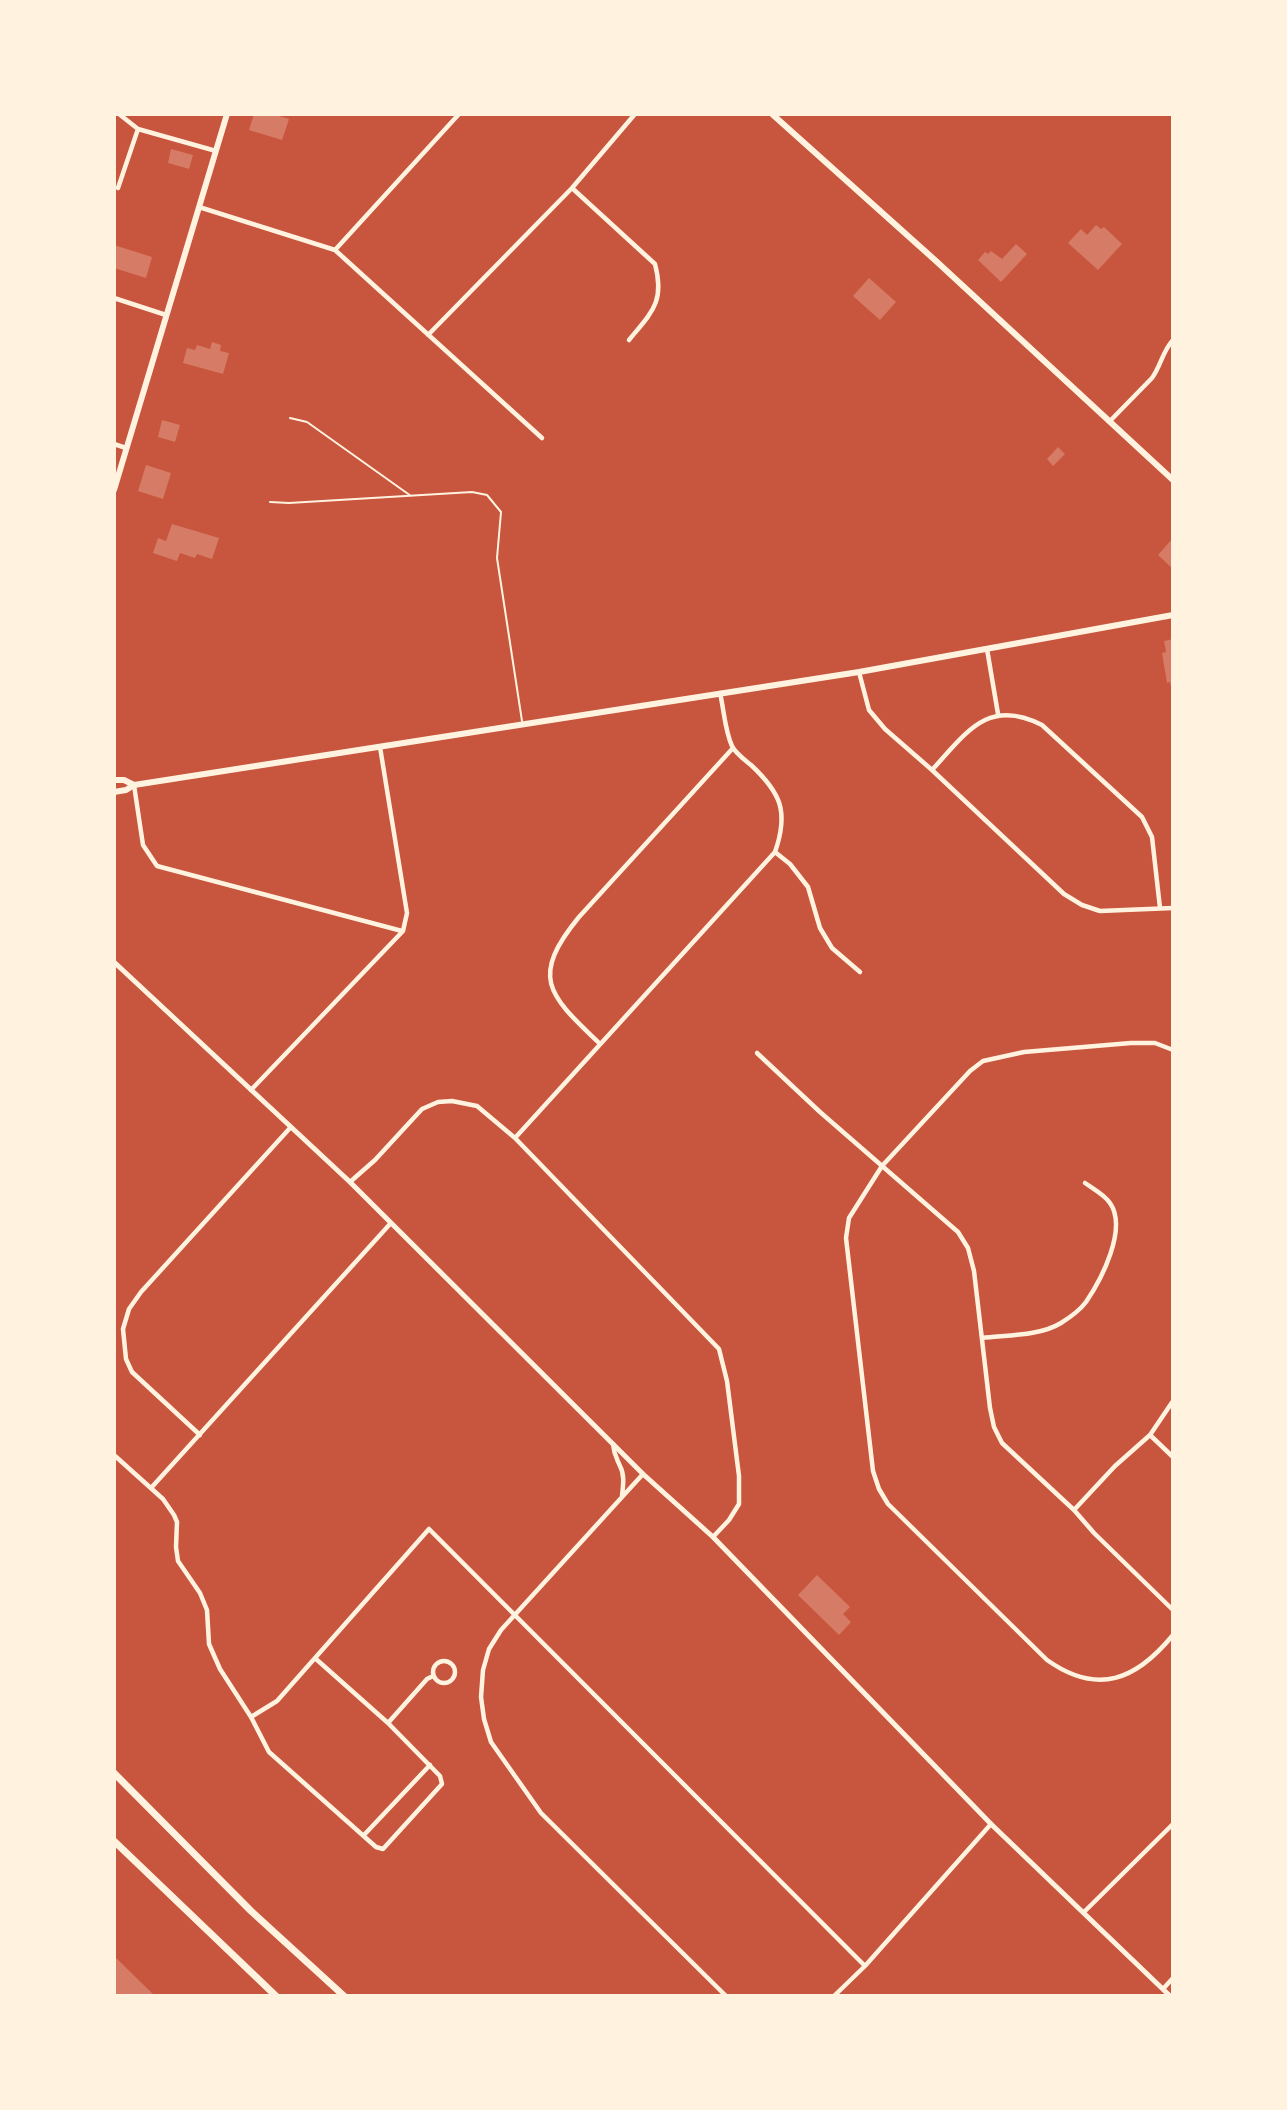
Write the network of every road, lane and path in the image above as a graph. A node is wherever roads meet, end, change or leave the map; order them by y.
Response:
1 (118, 114) edge
2 (227, 114) edge
3 (459, 114) edge
4 (635, 114) edge
5 (772, 114) edge
6 (138, 129) junction
7 (216, 151) junction
8 (118, 188) dead end
9 (572, 188) junction
10 (198, 206) junction
11 (335, 250) junction
12 (114, 298) edge
13 (166, 314) junction
14 (428, 335) junction
15 (629, 340) dead end
16 (1173, 340) edge
17 (290, 418) dead end
18 (1110, 421) junction
19 (542, 438) dead end
20 (114, 444) edge
21 (126, 448) junction
22 (1173, 480) edge
23 (114, 490) edge
24 (412, 496) junction
25 (270, 502) dead end
26 (1173, 615) edge
27 (987, 649) junction
28 (859, 672) junction
29 (720, 692) junction
30 (998, 714) junction
31 (522, 723) junction
32 (380, 746) junction
33 (733, 748) junction
34 (932, 770) junction
35 (114, 780) edge
36 (134, 785) junction
37 (114, 792) edge
38 (775, 852) junction
39 (1160, 908) junction
40 (1173, 908) edge
41 (403, 931) junction
42 (114, 962) edge
43 (860, 972) dead end
44 (599, 1043) junction
45 (1173, 1050) edge
46 (757, 1053) dead end
47 (251, 1090) junction
48 (290, 1128) junction
49 (515, 1138) junction
50 (882, 1166) junction
51 (350, 1182) junction
52 (1085, 1183) dead end
53 (390, 1224) junction
54 (982, 1338) junction
55 (1173, 1401) edge
56 (200, 1435) junction
57 (1150, 1435) junction
58 (613, 1444) junction
59 (114, 1455) edge
60 (1173, 1457) edge
61 (643, 1474) junction
62 (151, 1488) junction
63 (621, 1498) junction
64 (1074, 1510) junction
65 (713, 1537) junction
66 (1173, 1609) edge
67 (516, 1614) junction
68 (1173, 1635) edge
69 (316, 1659) junction
70 (434, 1676) junction
71 (251, 1717) junction
72 (388, 1723) junction
73 (430, 1765) junction
74 (115, 1775) edge
75 (991, 1824) junction
76 (1173, 1824) edge
77 (364, 1835) junction
78 (114, 1841) edge
79 (1084, 1912) junction
80 (865, 1966) junction
81 (1173, 1978) edge
82 (1163, 1989) junction
83 (276, 1996) edge
84 (344, 1996) edge
85 (726, 1996) edge
86 (834, 1996) edge
87 (1170, 1996) edge

1 - 6 street
2 - 7 main road
3 - 11 street
4 - 9 street
5 - 18 main road
6 - 7 street
6 - 8 street
7 - 10 main road
9 - 14 street
9 - 15 street
10 - 11 street
10 - 13 main road
11 - 14 street
12 - 13 street
13 - 21 main road
14 - 19 street
16 - 18 street
17 - 24 lane
18 - 22 main road
20 - 21 street
21 - 23 main road
24 - 25 lane
24 - 31 lane
26 - 27 main road
27 - 28 main road
27 - 30 street
28 - 29 main road
28 - 34 street
29 - 31 main road
29 - 33 street
30 - 34 street
30 - 39 street
31 - 32 main road
32 - 36 main road
32 - 41 street
33 - 38 street
33 - 44 street
34 - 39 street
35 - 36 main road
36 - 37 main road
36 - 41 street
38 - 43 street
38 - 44 street
39 - 40 street
41 - 47 street
42 - 47 street
44 - 49 street
45 - 50 street
46 - 50 street
47 - 48 street
48 - 51 street
48 - 56 street
49 - 51 street
49 - 65 street
50 - 54 street
50 - 68 street
51 - 53 street
52 - 54 street
53 - 56 street
53 - 58 street
54 - 64 street
55 - 57 street
56 - 62 street
57 - 60 street
57 - 64 street
58 - 61 street
58 - 63 street
59 - 62 street
61 - 63 street
61 - 65 street
62 - 71 street
63 - 67 street
64 - 66 street
65 - 75 street
67 - 69 street
67 - 80 street
67 - 85 street
69 - 71 street
69 - 72 street
70 - 70 street
70 - 72 street
71 - 77 street
72 - 73 street
73 - 77 street
73 - 77 street
74 - 84 highway
75 - 79 street
75 - 80 street
76 - 79 street
78 - 83 highway
79 - 82 street
80 - 86 street
81 - 82 street
82 - 87 street

